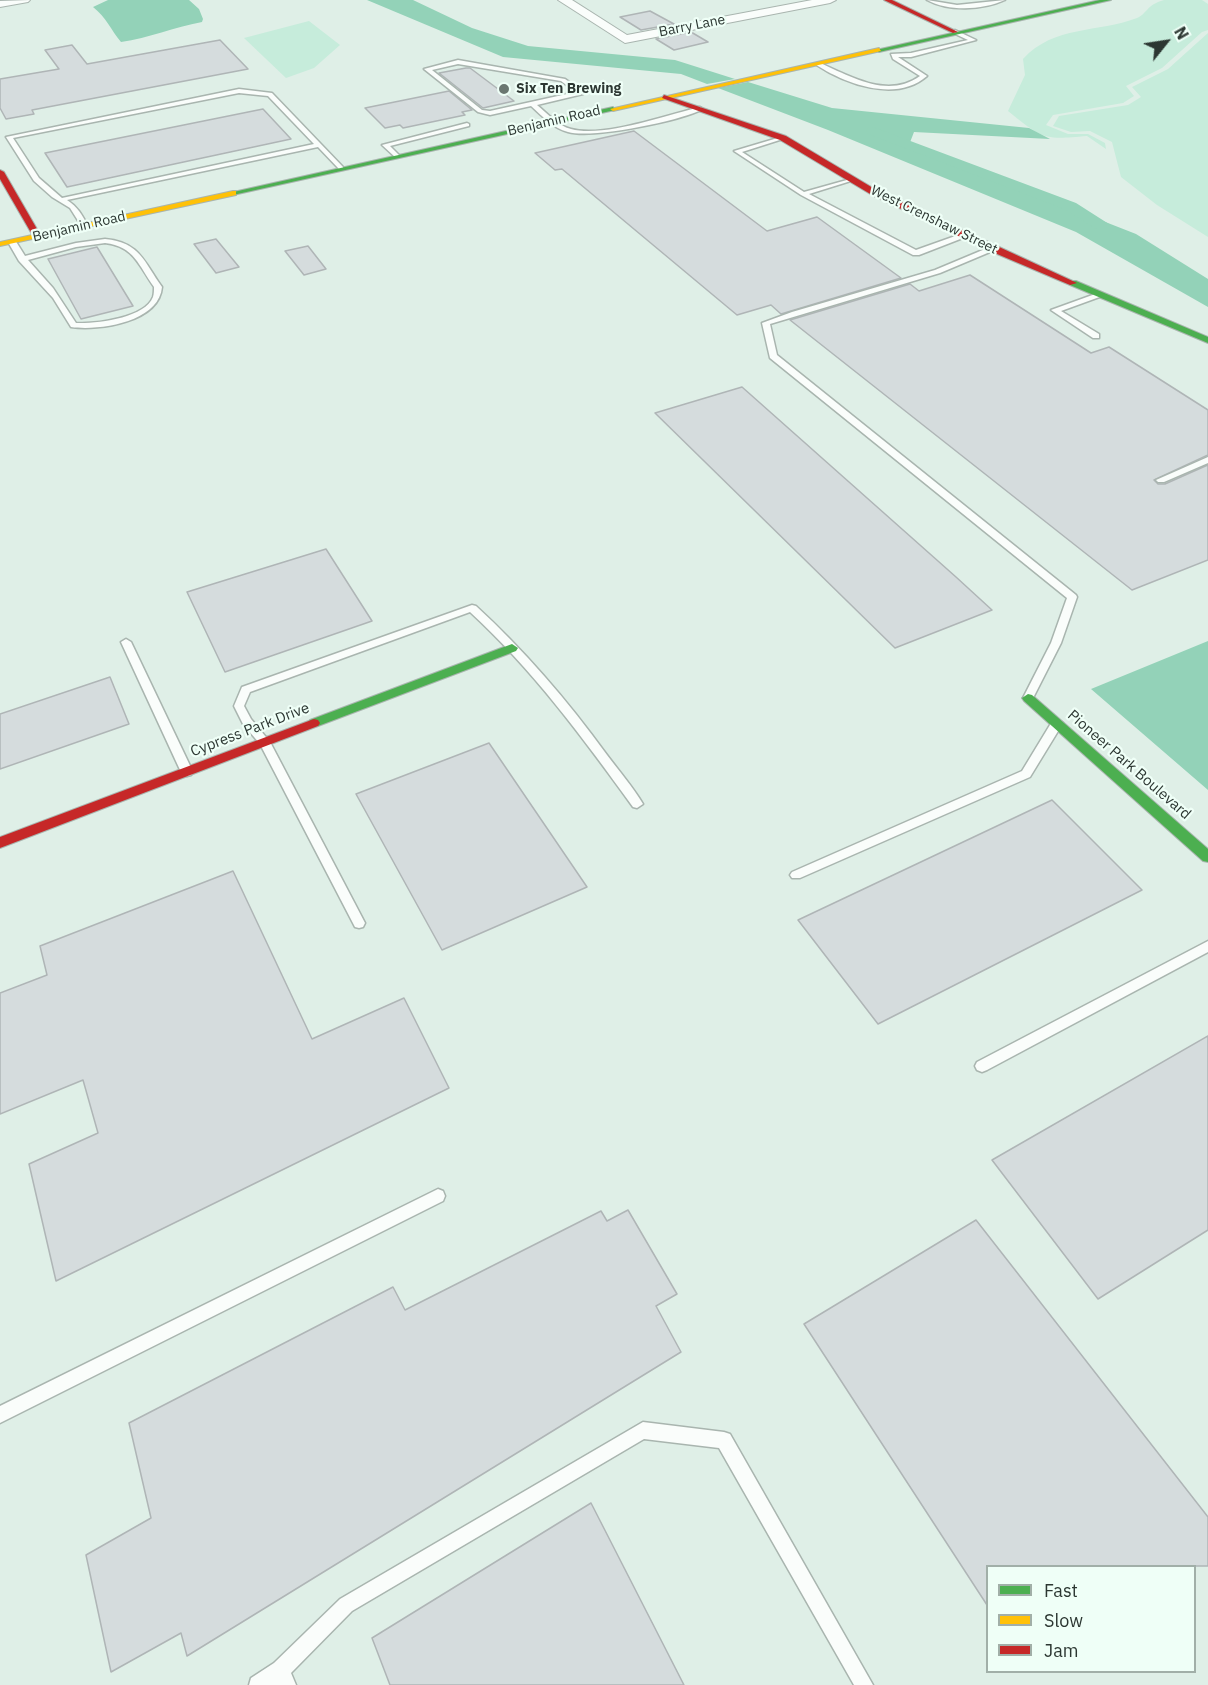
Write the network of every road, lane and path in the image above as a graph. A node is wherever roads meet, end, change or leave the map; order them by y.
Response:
1 (24, 0) edge
2 (564, 0) edge
3 (830, 0) edge
4 (887, 0) edge
5 (930, 0) edge
6 (1002, 0) edge
7 (1108, 0) edge
8 (0, 4) edge
9 (955, 32) junction
10 (890, 53) junction
11 (818, 64) junction
12 (664, 97) junction
13 (532, 104) junction
14 (700, 109) junction
15 (553, 121) junction
16 (467, 125) dead end
17 (783, 138) junction
18 (319, 145) junction
19 (397, 156) junction
20 (341, 168) junction
21 (0, 172) edge
22 (852, 179) junction
23 (803, 194) junction
24 (64, 199) junction
25 (84, 226) junction
26 (37, 236) junction
27 (964, 236) junction
28 (6, 243) edge
29 (993, 249) junction
30 (22, 259) junction
31 (1101, 295) junction
32 (1096, 336) dead end
33 (1208, 340) edge
34 (1208, 460) edge
35 (1161, 480) dead end
36 (126, 642) dead end
37 (512, 648) junction
38 (1028, 698) joint
39 (1057, 723) junction
40 (264, 742) junction
41 (187, 772) junction
42 (637, 804) dead end
43 (0, 843) edge
44 (1208, 857) edge
45 (796, 875) dead end
46 (359, 923) dead end
47 (1208, 946) edge
48 (982, 1066) dead end
49 (438, 1196) dead end
50 (0, 1415) edge
51 (284, 1677) edge
52 (258, 1685) edge
53 (864, 1685) edge

1 - 8 street
2 - 3 street, Barry Lane
4 - 9 street
5 - 6 lane
7 - 9 street, Benjamin Road
9 - 10 street, Benjamin Road
9 - 10 lane
10 - 11 street, Benjamin Road
10 - 11 lane
11 - 12 street, Benjamin Road
12 - 14 street, West Crenshaw Street
12 - 15 street, Benjamin Road
13 - 13 lane
13 - 15 lane
14 - 15 lane
14 - 17 street, West Crenshaw Street
15 - 19 street, Benjamin Road
16 - 19 lane
17 - 22 street, West Crenshaw Street
17 - 23 lane
18 - 20 lane
18 - 24 lane
18 - 24 lane
19 - 20 street, Benjamin Road
20 - 25 street, Benjamin Road
21 - 26 street
22 - 23 lane
22 - 27 street, West Crenshaw Street
23 - 27 lane
24 - 25 lane
25 - 26 street, Benjamin Road
26 - 28 street, Benjamin Road
27 - 29 street, West Crenshaw Street
28 - 30 lane
29 - 31 street, West Crenshaw Street
29 - 38 lane
30 - 30 lane
31 - 32 lane
31 - 33 street, West Crenshaw Street
34 - 35 lane
36 - 41 lane
37 - 40 street, Cypress Park Drive
37 - 40 lane
37 - 42 lane
38 - 39 street, Pioneer Park Boulevard
39 - 44 street, Pioneer Park Boulevard
39 - 45 lane
40 - 41 street, Cypress Park Drive
40 - 46 lane
41 - 43 street, Cypress Park Drive
47 - 48 lane
49 - 50 lane
51 - 52 lane
51 - 53 lane

